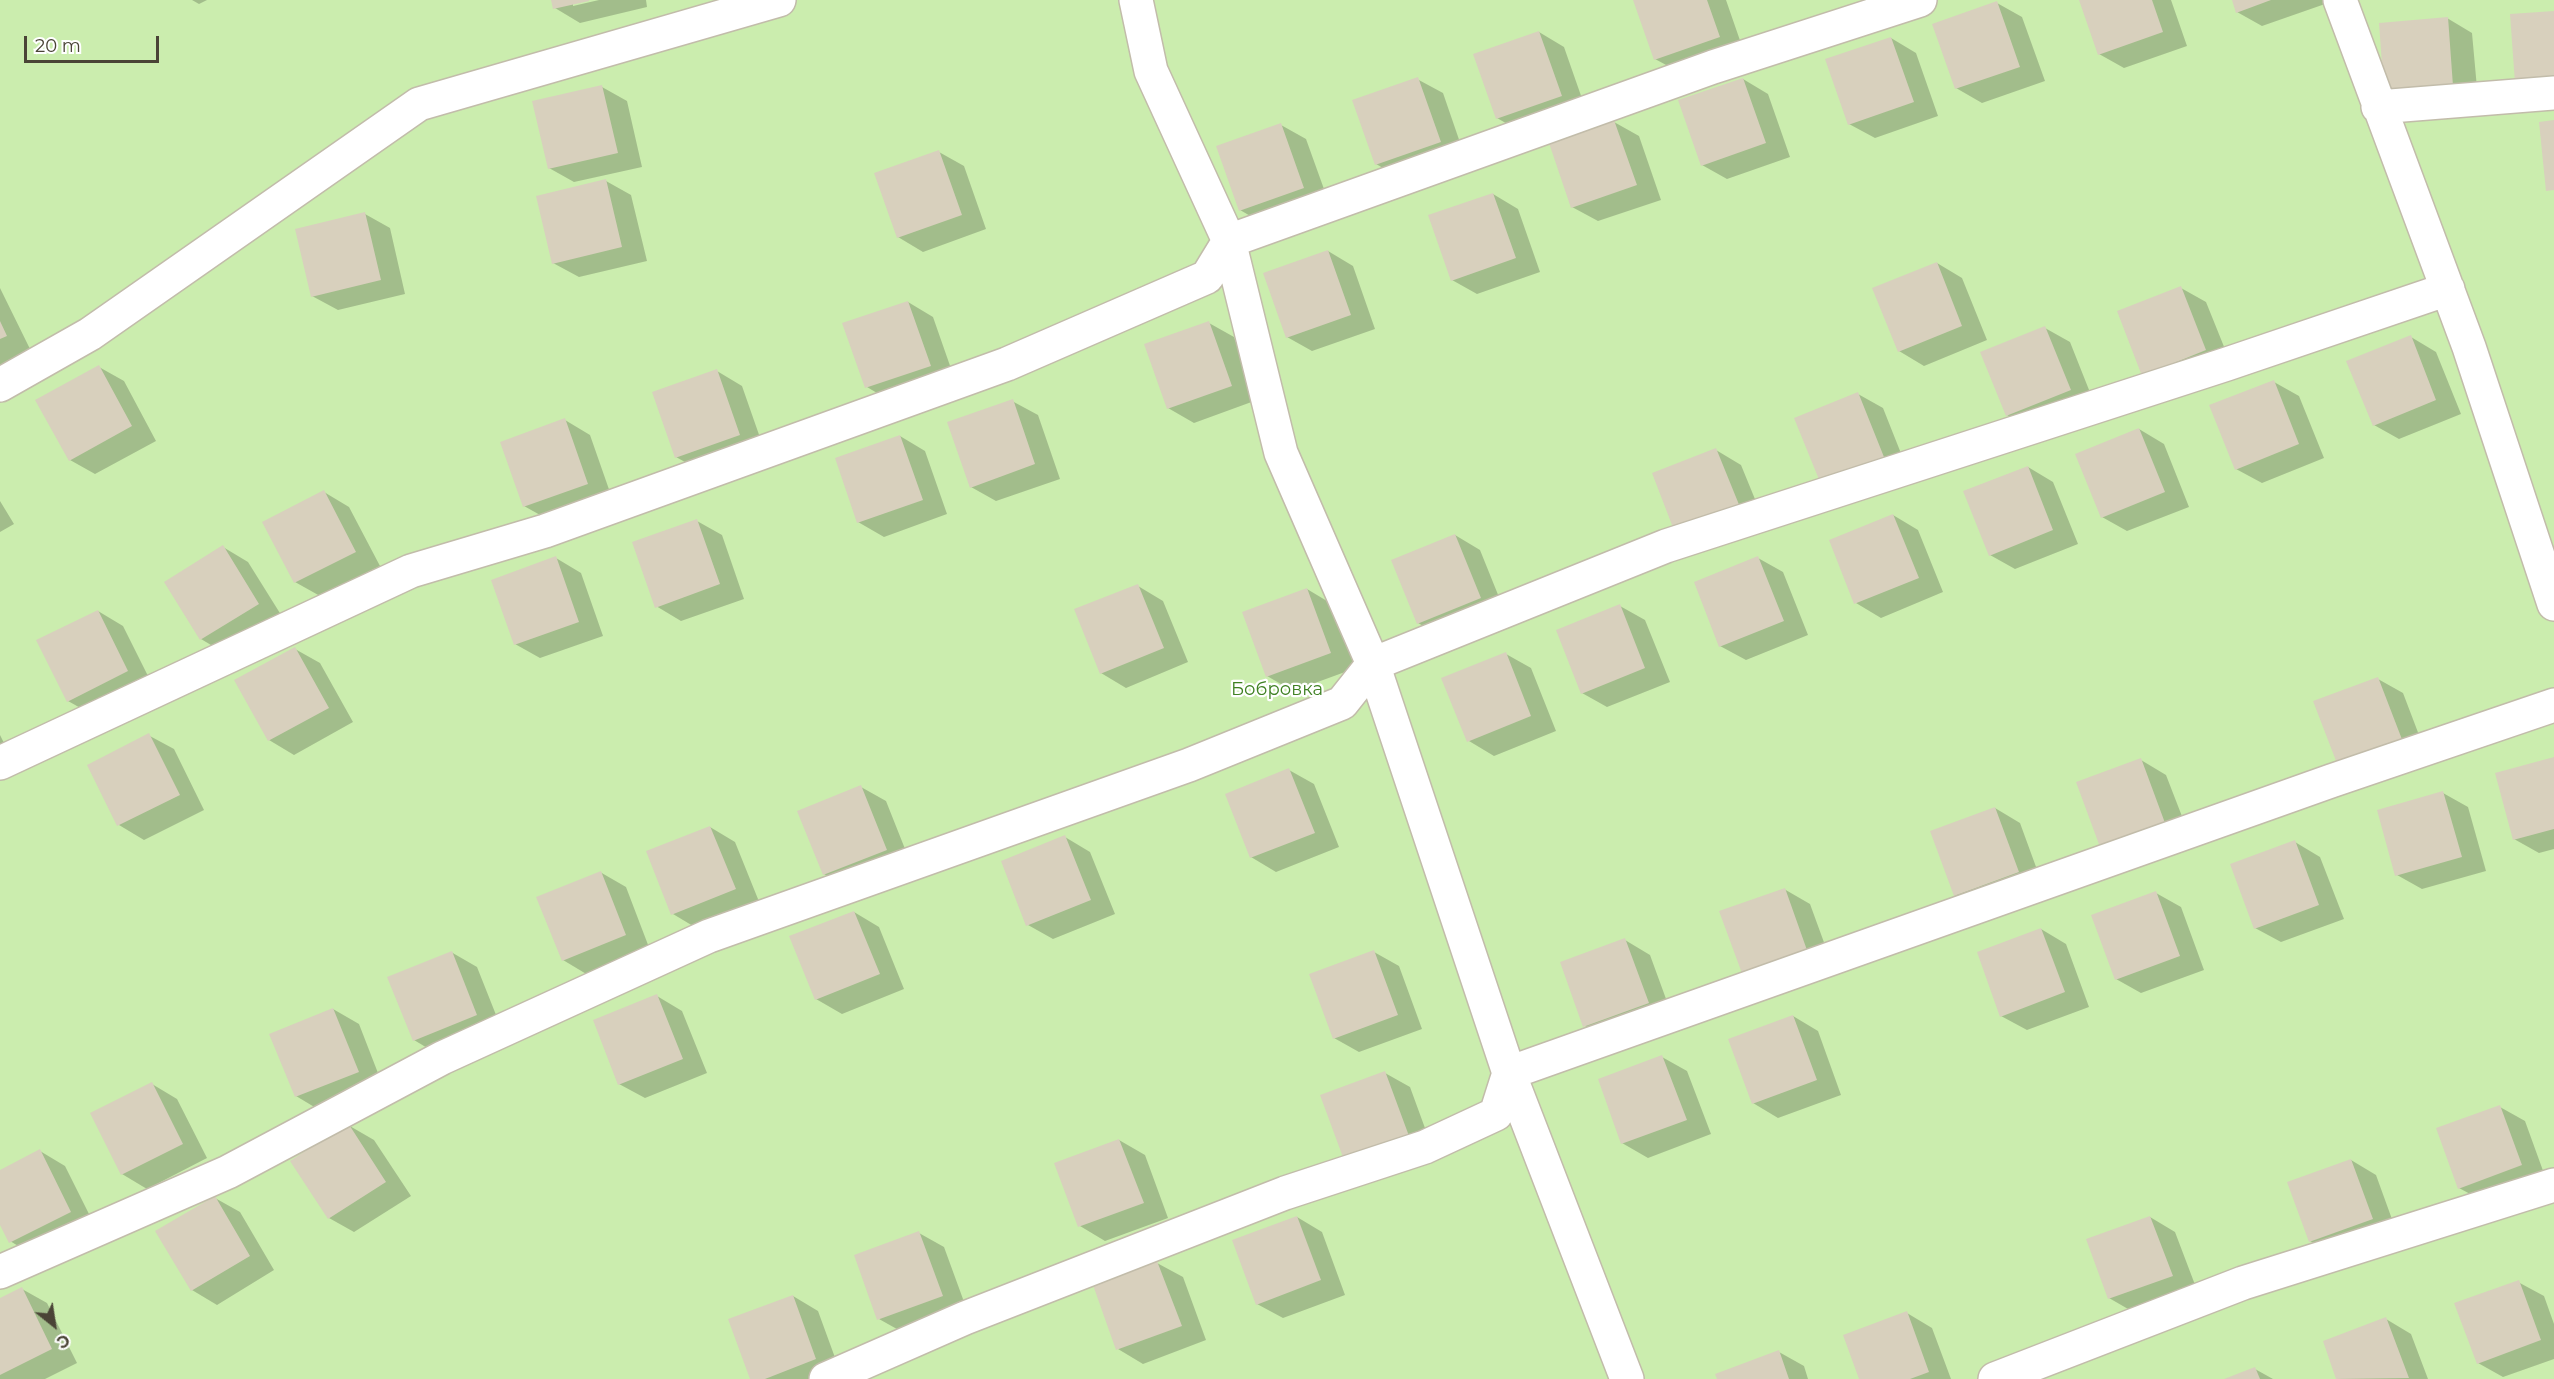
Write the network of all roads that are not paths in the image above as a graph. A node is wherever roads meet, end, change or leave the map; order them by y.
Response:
1 (779, 0) edge
2 (1136, 0) edge
3 (1920, 0) edge
4 (2340, 0) edge
5 (2554, 93) edge
6 (2378, 107) junction
7 (1229, 241) junction
8 (2448, 289) junction
9 (0, 385) edge
10 (2547, 558) edge
11 (2554, 604) edge
12 (1373, 664) junction
13 (2554, 705) edge
14 (0, 763) edge
15 (1509, 1073) junction
16 (2554, 1185) edge
17 (0, 1272) edge
18 (826, 1379) edge
19 (1627, 1379) edge
20 (1995, 1379) edge

1 - 9 street
2 - 7 street
3 - 7 street
4 - 6 street
5 - 6 street
6 - 8 street
7 - 12 street
7 - 14 street
8 - 10 street
8 - 12 street
10 - 11 street
12 - 15 street
12 - 17 street
13 - 15 street
15 - 18 street
15 - 19 street
16 - 20 street

